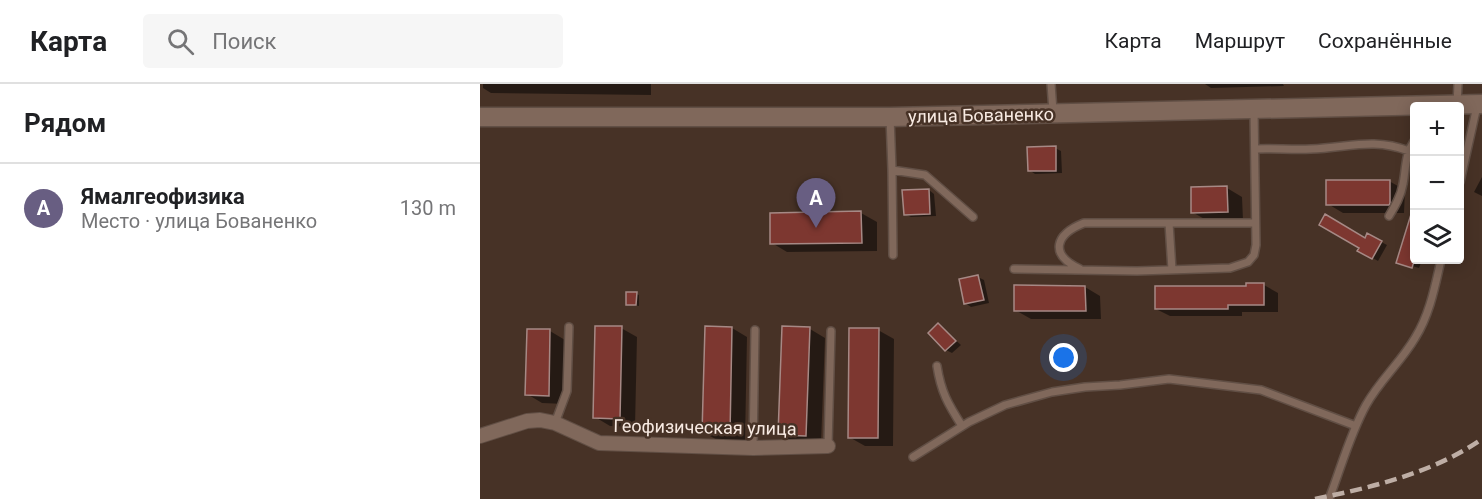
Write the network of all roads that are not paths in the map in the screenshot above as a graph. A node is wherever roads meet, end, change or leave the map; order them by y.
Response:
1 (1051, 84) edge
2 (1458, 84) edge
3 (1457, 102) edge
4 (1464, 104) edge
5 (1480, 104) edge
6 (1410, 106) edge
7 (1254, 108) junction
8 (1054, 114) junction
9 (480, 117) edge
10 (890, 117) junction
11 (1255, 149) junction
12 (1409, 151) joint
13 (1464, 166) edge
14 (892, 170) junction
15 (1389, 216) dead end
16 (973, 218) dead end
17 (1169, 223) junction
18 (1255, 223) junction
19 (893, 255) dead end
20 (1440, 264) edge
21 (1014, 269) dead end
22 (1082, 270) junction
23 (1172, 270) junction
24 (568, 327) dead end
25 (755, 330) dead end
26 (831, 331) dead end
27 (937, 366) dead end
28 (555, 423) junction
29 (962, 426) junction
30 (1356, 426) junction
31 (480, 436) edge
32 (828, 446) joint
33 (753, 448) junction
34 (913, 457) dead end
35 (1329, 499) edge

1 - 8 lane
2 - 3 lane
4 - 5 street, улица Бованенко
5 - 13 lane
6 - 7 street, улица Бованенко
7 - 8 street, улица Бованенко
7 - 11 lane
8 - 10 street, улица Бованенко
9 - 10 street, улица Бованенко
10 - 14 lane
11 - 12 lane
11 - 18 lane
12 - 15 lane
14 - 16 lane
14 - 19 lane
17 - 18 lane
17 - 22 lane
17 - 23 lane
18 - 23 lane
20 - 30 lane
21 - 22 lane
22 - 23 lane
24 - 28 lane
25 - 33 lane
26 - 32 lane
27 - 29 lane
28 - 31 street, Геофизическая улица
28 - 33 street, Геофизическая улица
29 - 30 lane
29 - 34 lane
30 - 35 lane
32 - 33 street, Геофизическая улица

